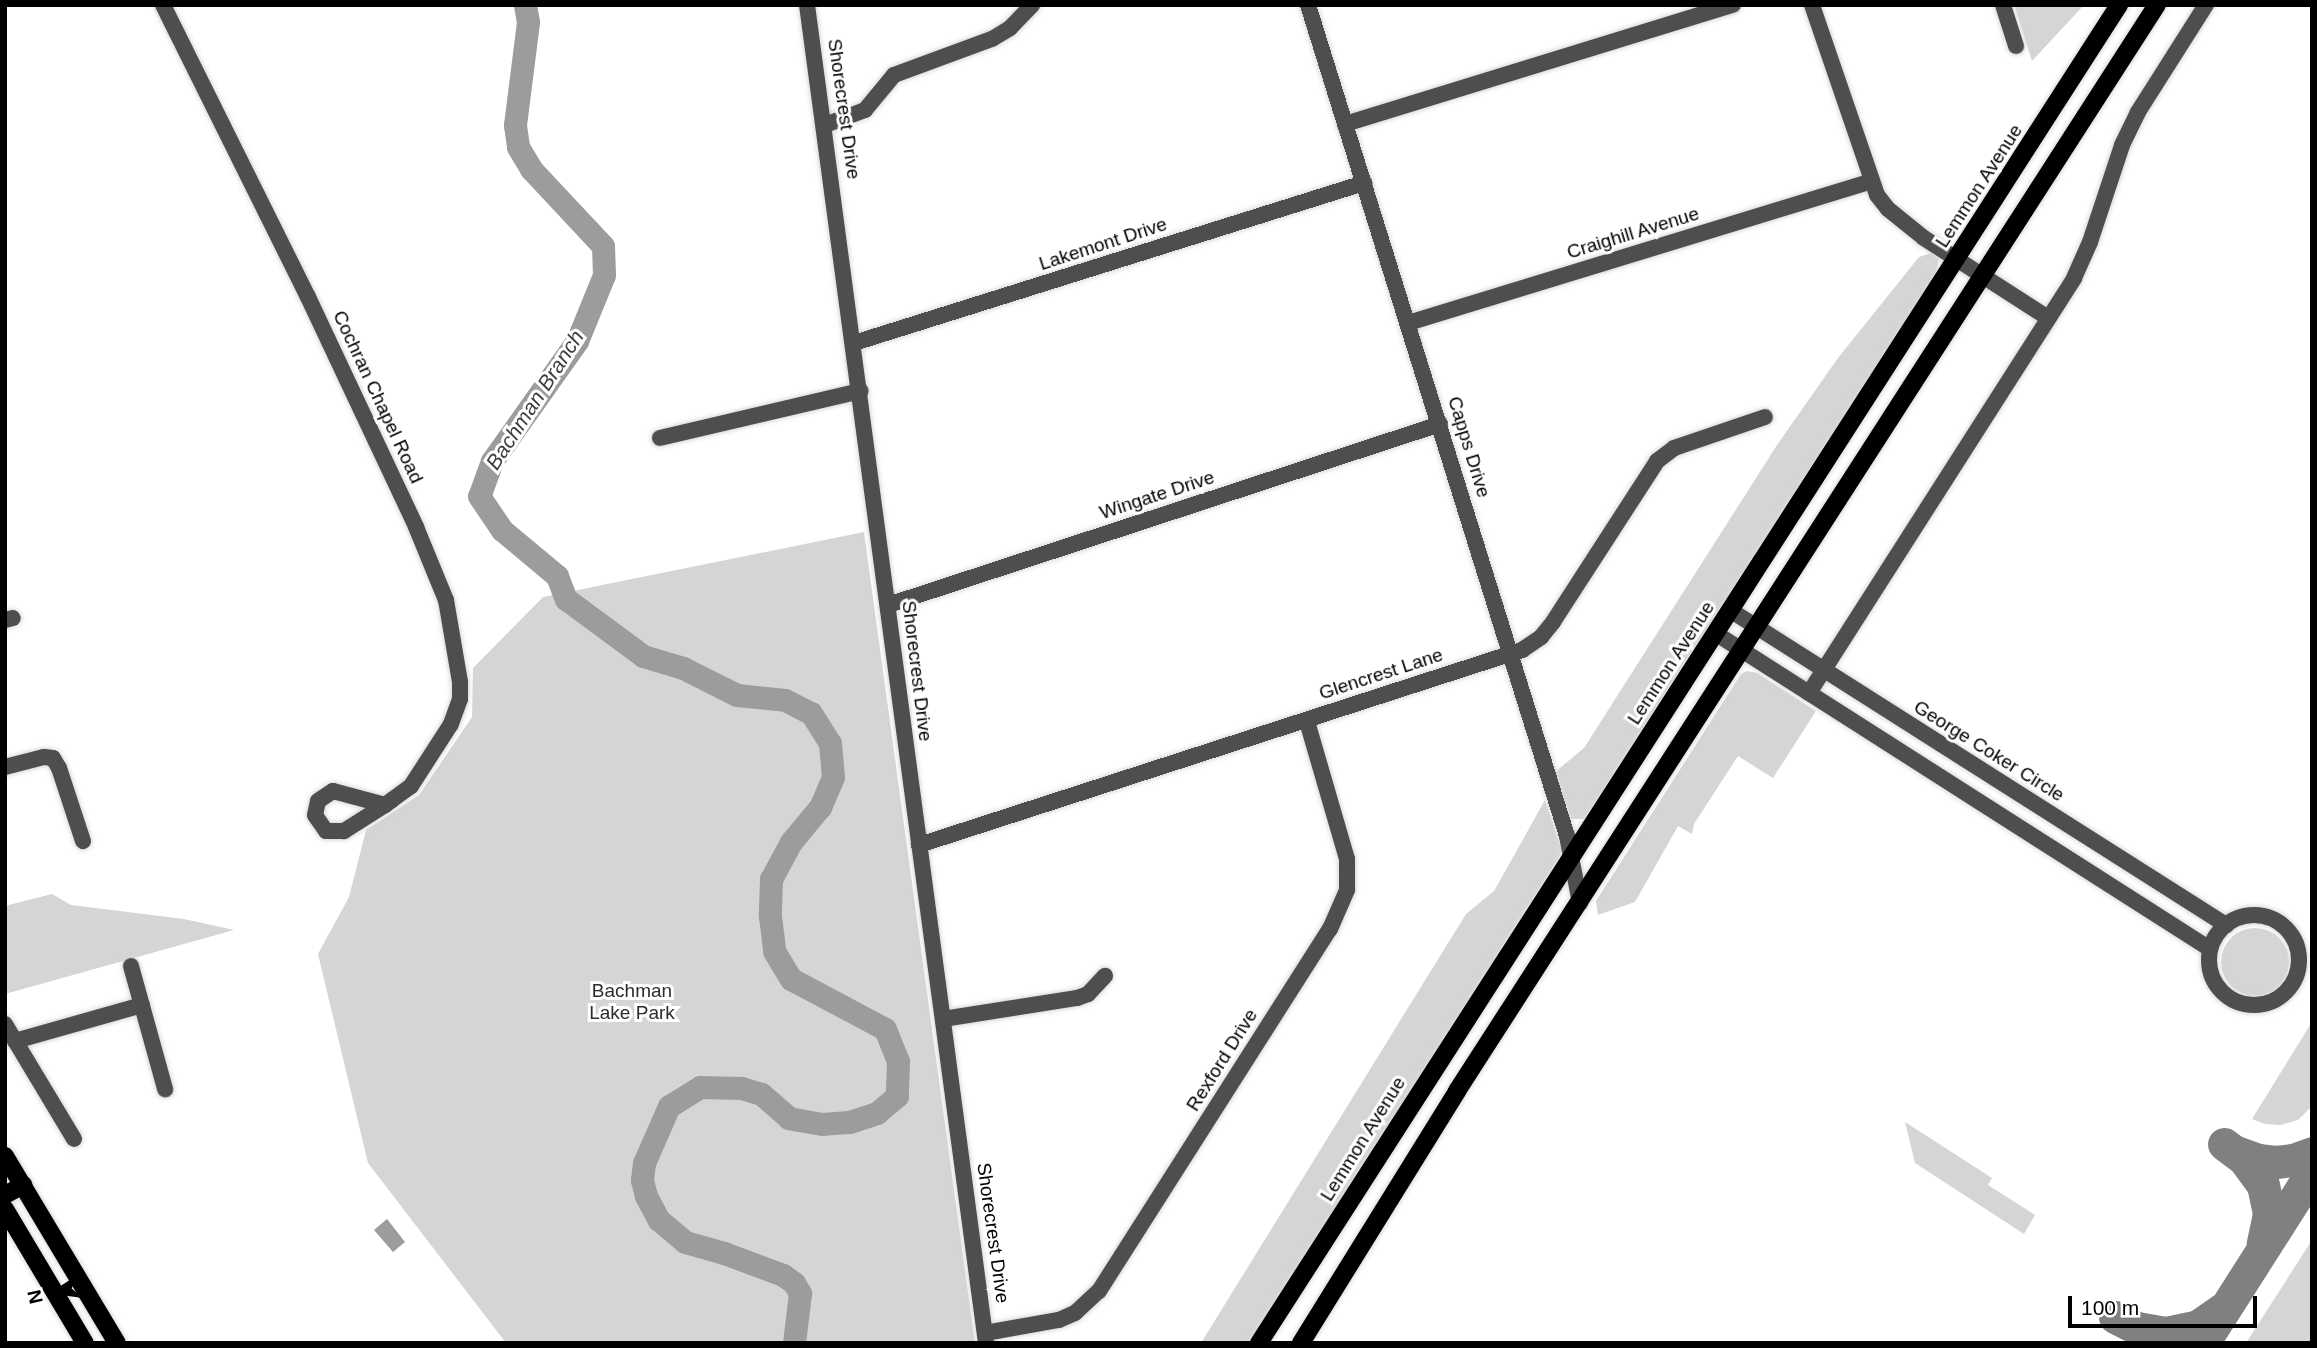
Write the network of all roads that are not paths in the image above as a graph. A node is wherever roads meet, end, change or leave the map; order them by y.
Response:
1 (163, 5) edge
2 (807, 5) edge
3 (1032, 5) edge
4 (1308, 5) edge
5 (1733, 5) edge
6 (1812, 5) edge
7 (2003, 5) edge
8 (2119, 5) edge
9 (2157, 5) edge
10 (2206, 5) edge
11 (2016, 46) dead end
12 (1345, 124) junction
13 (825, 125) junction
14 (1870, 182) junction
15 (1364, 183) junction
16 (1958, 258) junction
17 (1984, 275) junction
18 (2048, 318) junction
19 (1408, 323) junction
20 (854, 343) junction
21 (861, 391) junction
22 (1765, 417) dead end
23 (1440, 424) junction
24 (660, 438) dead end
25 (888, 606) junction
26 (1730, 610) junction
27 (1755, 626) junction
28 (1715, 633) junction
29 (1741, 650) junction
30 (1511, 653) junction
31 (1823, 671) junction
32 (1809, 693) junction
33 (1307, 721) junction
34 (5, 766) edge
35 (2004, 785) junction
36 (385, 805) dead end
37 (1989, 809) junction
38 (2071, 828) junction
39 (83, 841) dead end
40 (919, 845) junction
41 (2056, 852) junction
42 (1573, 857) junction
43 (2172, 890) junction
44 (1580, 903) junction
45 (2157, 915) junction
46 (2226, 925) junction
47 (2210, 949) junction
48 (131, 966) dead end
49 (1105, 976) dead end
50 (142, 1005) junction
51 (943, 1019) junction
52 (5, 1024) edge
53 (15, 1041) junction
54 (1429, 1075) junction
55 (164, 1089) dead end
56 (1457, 1091) junction
57 (74, 1139) dead end
58 (5, 1156) edge
59 (23, 1185) junction
60 (5, 1195) edge
61 (5, 1209) edge
62 (986, 1338) edge
63 (85, 1343) edge
64 (117, 1343) edge
65 (1259, 1343) edge
66 (1301, 1343) edge

1 - 36 street, Cochran Chapel Road
2 - 13 street, Shorecrest Drive
3 - 13 street
4 - 12 street, Capps Drive
5 - 12 street
6 - 14 street
7 - 11 street
8 - 16 main road, Lemmon Avenue
9 - 17 main road
10 - 18 street
12 - 15 street, Capps Drive
13 - 20 street, Shorecrest Drive
14 - 16 street
14 - 19 street, Craighill Avenue
15 - 19 street, Capps Drive
15 - 20 street, Lakemont Drive
16 - 17 street
16 - 26 main road, Lemmon Avenue
17 - 18 street
17 - 27 main road
18 - 31 street
19 - 23 street, Capps Drive
20 - 21 street, Shorecrest Drive
21 - 24 street
21 - 25 street, Shorecrest Drive
22 - 30 street, Glencrest Lane
23 - 25 street, Wingate Drive
23 - 30 street, Capps Drive
25 - 40 street, Shorecrest Drive
26 - 27 street, George Coker Circle
26 - 28 main road, Lemmon Avenue
27 - 29 main road
27 - 31 street, George Coker Circle
28 - 29 street
28 - 42 main road, Lemmon Avenue
29 - 32 street
29 - 44 main road
30 - 33 street, Glencrest Lane
30 - 42 street, Capps Drive
31 - 32 street
31 - 35 street, George Coker Circle
32 - 37 street
33 - 40 street, Glencrest Lane
33 - 62 street, Rexford Drive
34 - 39 street
35 - 37 street
35 - 38 street, George Coker Circle
37 - 41 street
38 - 41 street
38 - 43 street, George Coker Circle
40 - 51 street, Shorecrest Drive
41 - 45 street
42 - 44 street, Capps Drive
42 - 54 main road, Lemmon Avenue
43 - 45 street
43 - 46 street, George Coker Circle
44 - 56 main road
45 - 47 street
46 - 47 street
46 - 47 street
48 - 50 street
49 - 51 street
50 - 53 street
50 - 55 street
51 - 62 street, Shorecrest Drive
52 - 53 street
53 - 57 street
54 - 56 main road
54 - 65 main road, Lemmon Avenue
56 - 66 main road
58 - 59 main road
59 - 60 main road
59 - 64 main road
61 - 63 main road

